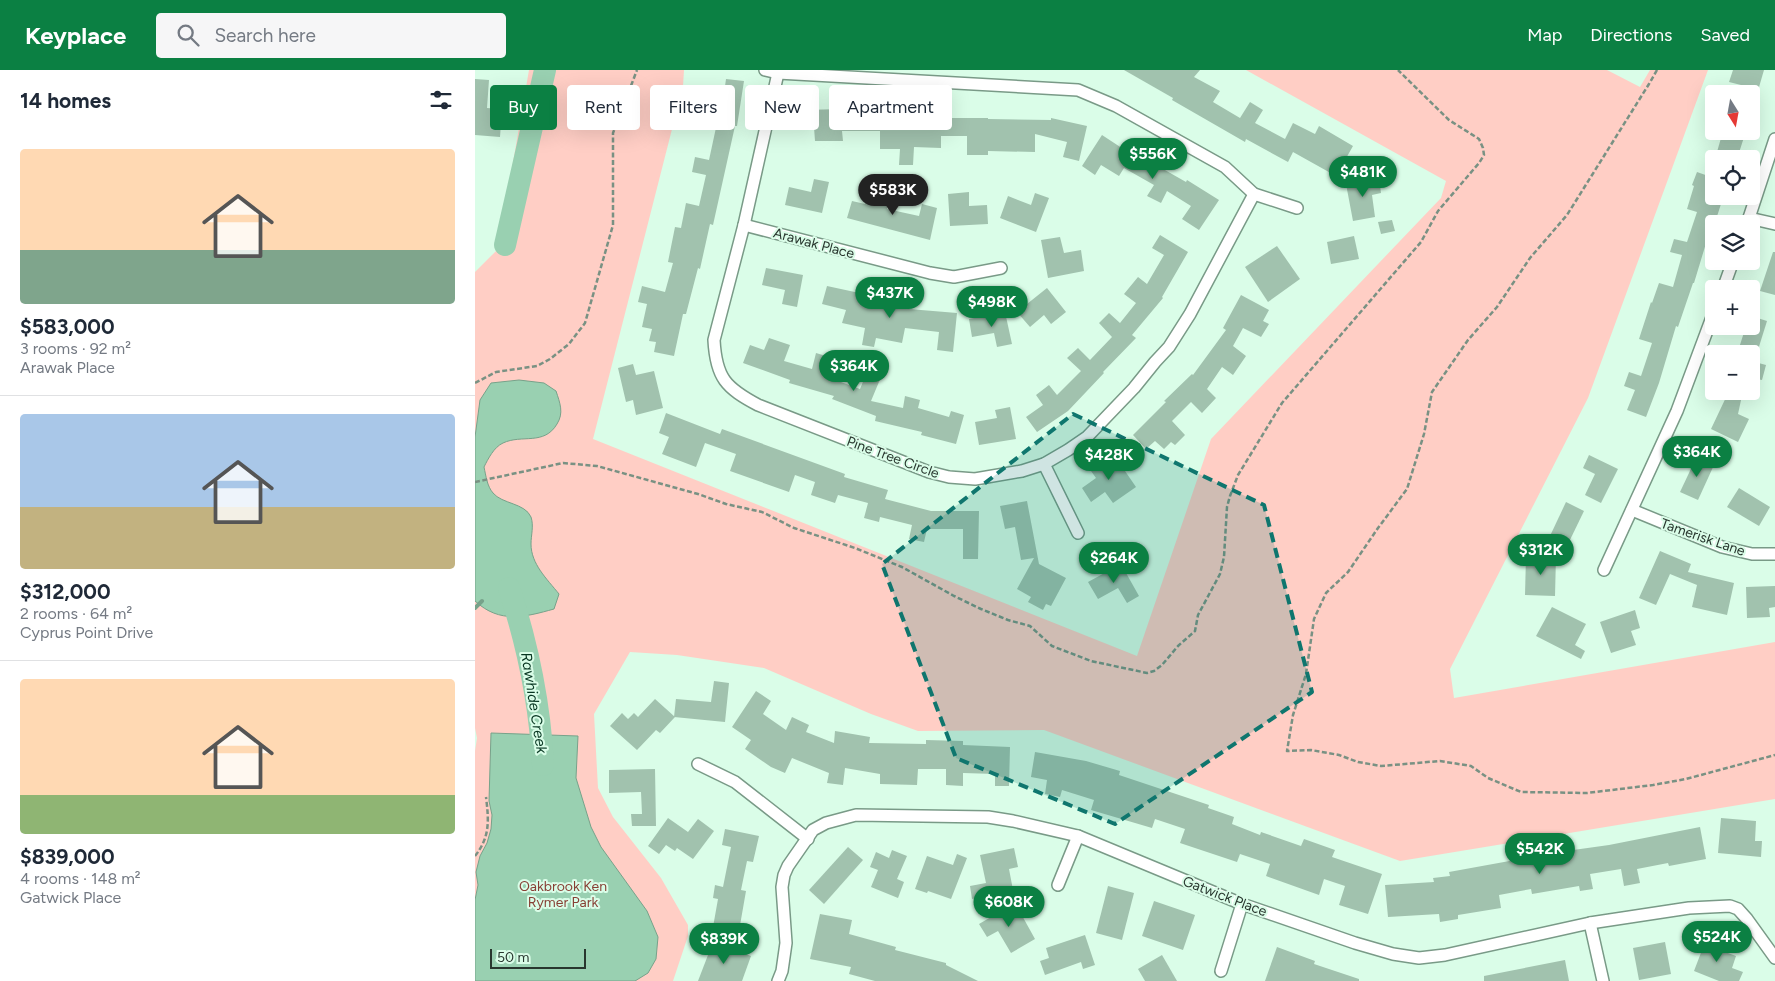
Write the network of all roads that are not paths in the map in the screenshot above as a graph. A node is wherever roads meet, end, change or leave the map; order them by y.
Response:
1 (765, 70) edge
2 (778, 73) junction
3 (1775, 139) edge
4 (1254, 194) junction
5 (1297, 208) dead end
6 (1750, 215) edge
7 (1760, 222) edge
8 (1775, 224) edge
9 (744, 225) junction
10 (1001, 268) dead end
11 (1705, 335) edge
12 (1045, 464) junction
13 (1632, 510) junction
14 (1078, 533) dead end
15 (1775, 554) edge
16 (1604, 570) dead end
17 (697, 764) dead end
18 (1078, 836) junction
19 (808, 839) junction
20 (1059, 885) dead end
21 (1242, 904) junction
22 (1590, 924) junction
23 (1775, 958) edge
24 (1221, 971) dead end
25 (778, 981) edge
26 (1603, 981) edge

1 - 2 street
2 - 4 street
2 - 9 street, Pine Tree Circle
3 - 6 street
4 - 5 street
4 - 12 street, Pine Tree Circle
7 - 8 street
9 - 10 street, Arawak Place
9 - 12 street, Pine Tree Circle
11 - 13 street
12 - 14 street
13 - 15 street, Tamerisk Lane
13 - 16 street
17 - 19 street
18 - 19 street, Gatwick Place
18 - 20 street
18 - 21 street, Gatwick Place
19 - 25 street, Gatwick Place
21 - 22 street, Gatwick Place
21 - 24 street
22 - 23 street, Gatwick Place
22 - 26 street

